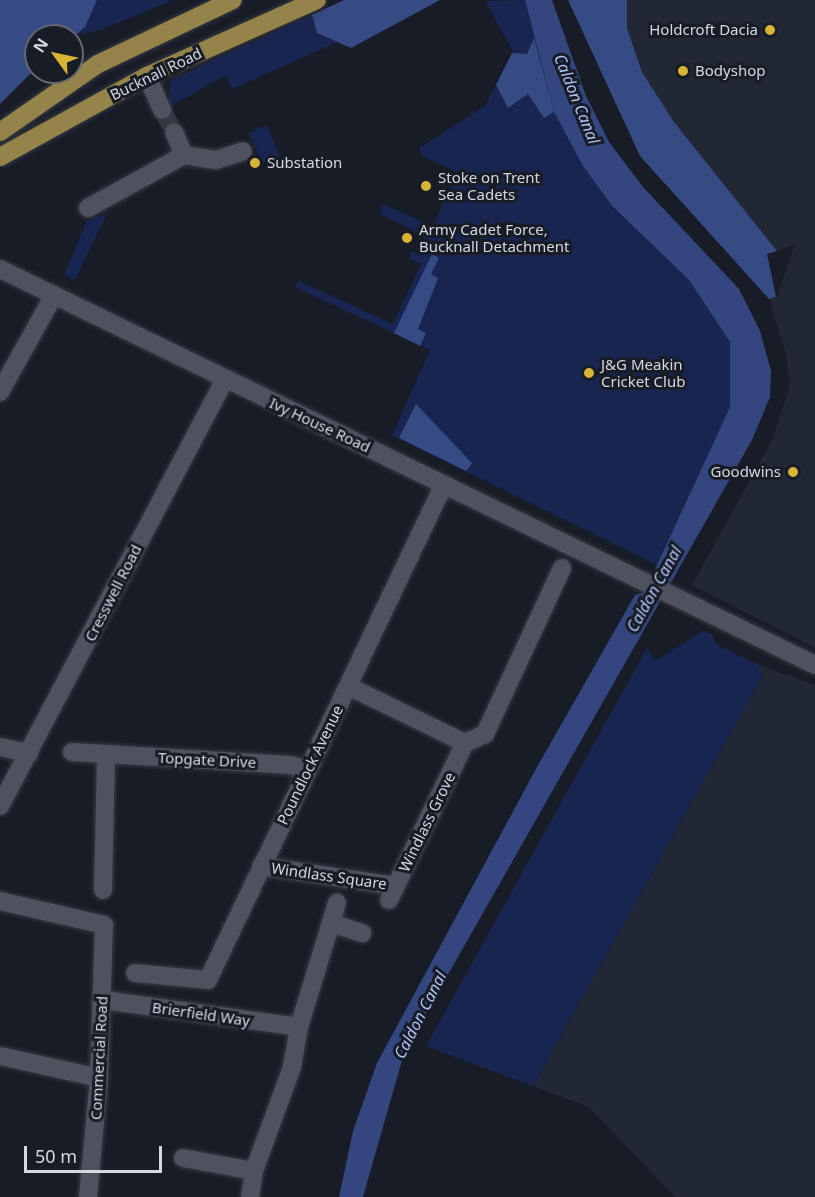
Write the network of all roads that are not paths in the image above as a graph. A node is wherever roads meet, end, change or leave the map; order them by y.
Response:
1 (233, 0) edge
2 (316, 0) edge
3 (147, 76) junction
4 (162, 110) tunnel mouth
5 (0, 132) edge
6 (174, 132) tunnel mouth
7 (243, 151) dead end
8 (184, 155) junction
9 (0, 157) edge
10 (88, 208) dead end
11 (0, 269) edge
12 (54, 295) junction
13 (225, 379) junction
14 (0, 392) edge
15 (444, 484) junction
16 (562, 568) dead end
17 (815, 665) edge
18 (348, 686) junction
19 (465, 743) junction
20 (0, 747) edge
21 (72, 752) dead end
22 (29, 753) junction
23 (106, 755) junction
24 (306, 770) junction
25 (0, 806) edge
26 (261, 866) junction
27 (103, 890) dead end
28 (393, 893) joint
29 (0, 901) edge
30 (337, 903) dead end
31 (331, 923) junction
32 (362, 933) dead end
33 (135, 973) dead end
34 (103, 999) junction
35 (299, 1027) junction
36 (0, 1056) edge
37 (99, 1078) junction
38 (183, 1158) dead end
39 (254, 1170) junction
40 (88, 1197) edge
41 (250, 1197) edge

1 - 5 main road
2 - 3 main road, Bucknall Road
3 - 4 street
3 - 9 main road, Bucknall Road
6 - 8 street
7 - 8 street
8 - 10 street
11 - 12 street, Ivy House Road
12 - 13 street, Ivy House Road
12 - 14 street
13 - 15 street, Ivy House Road
13 - 22 street, Cresswell Road
15 - 17 street, Ivy House Road
15 - 18 street, Poundlock Avenue
16 - 19 street
18 - 19 street
18 - 24 street, Poundlock Avenue
19 - 28 street, Windlass Grove
20 - 22 street
21 - 23 street, Topgate Drive
22 - 25 street, Cresswell Road
23 - 24 street, Topgate Drive
23 - 27 street
24 - 26 street, Poundlock Avenue
26 - 28 street, Windlass Square
26 - 33 street, Poundlock Avenue
29 - 34 street, Commercial Road
30 - 31 street
31 - 32 street
31 - 35 street
34 - 35 street, Brierfield Way
34 - 37 street, Commercial Road
35 - 39 street
36 - 37 street
37 - 40 street, Commercial Road
38 - 39 street
39 - 41 street

